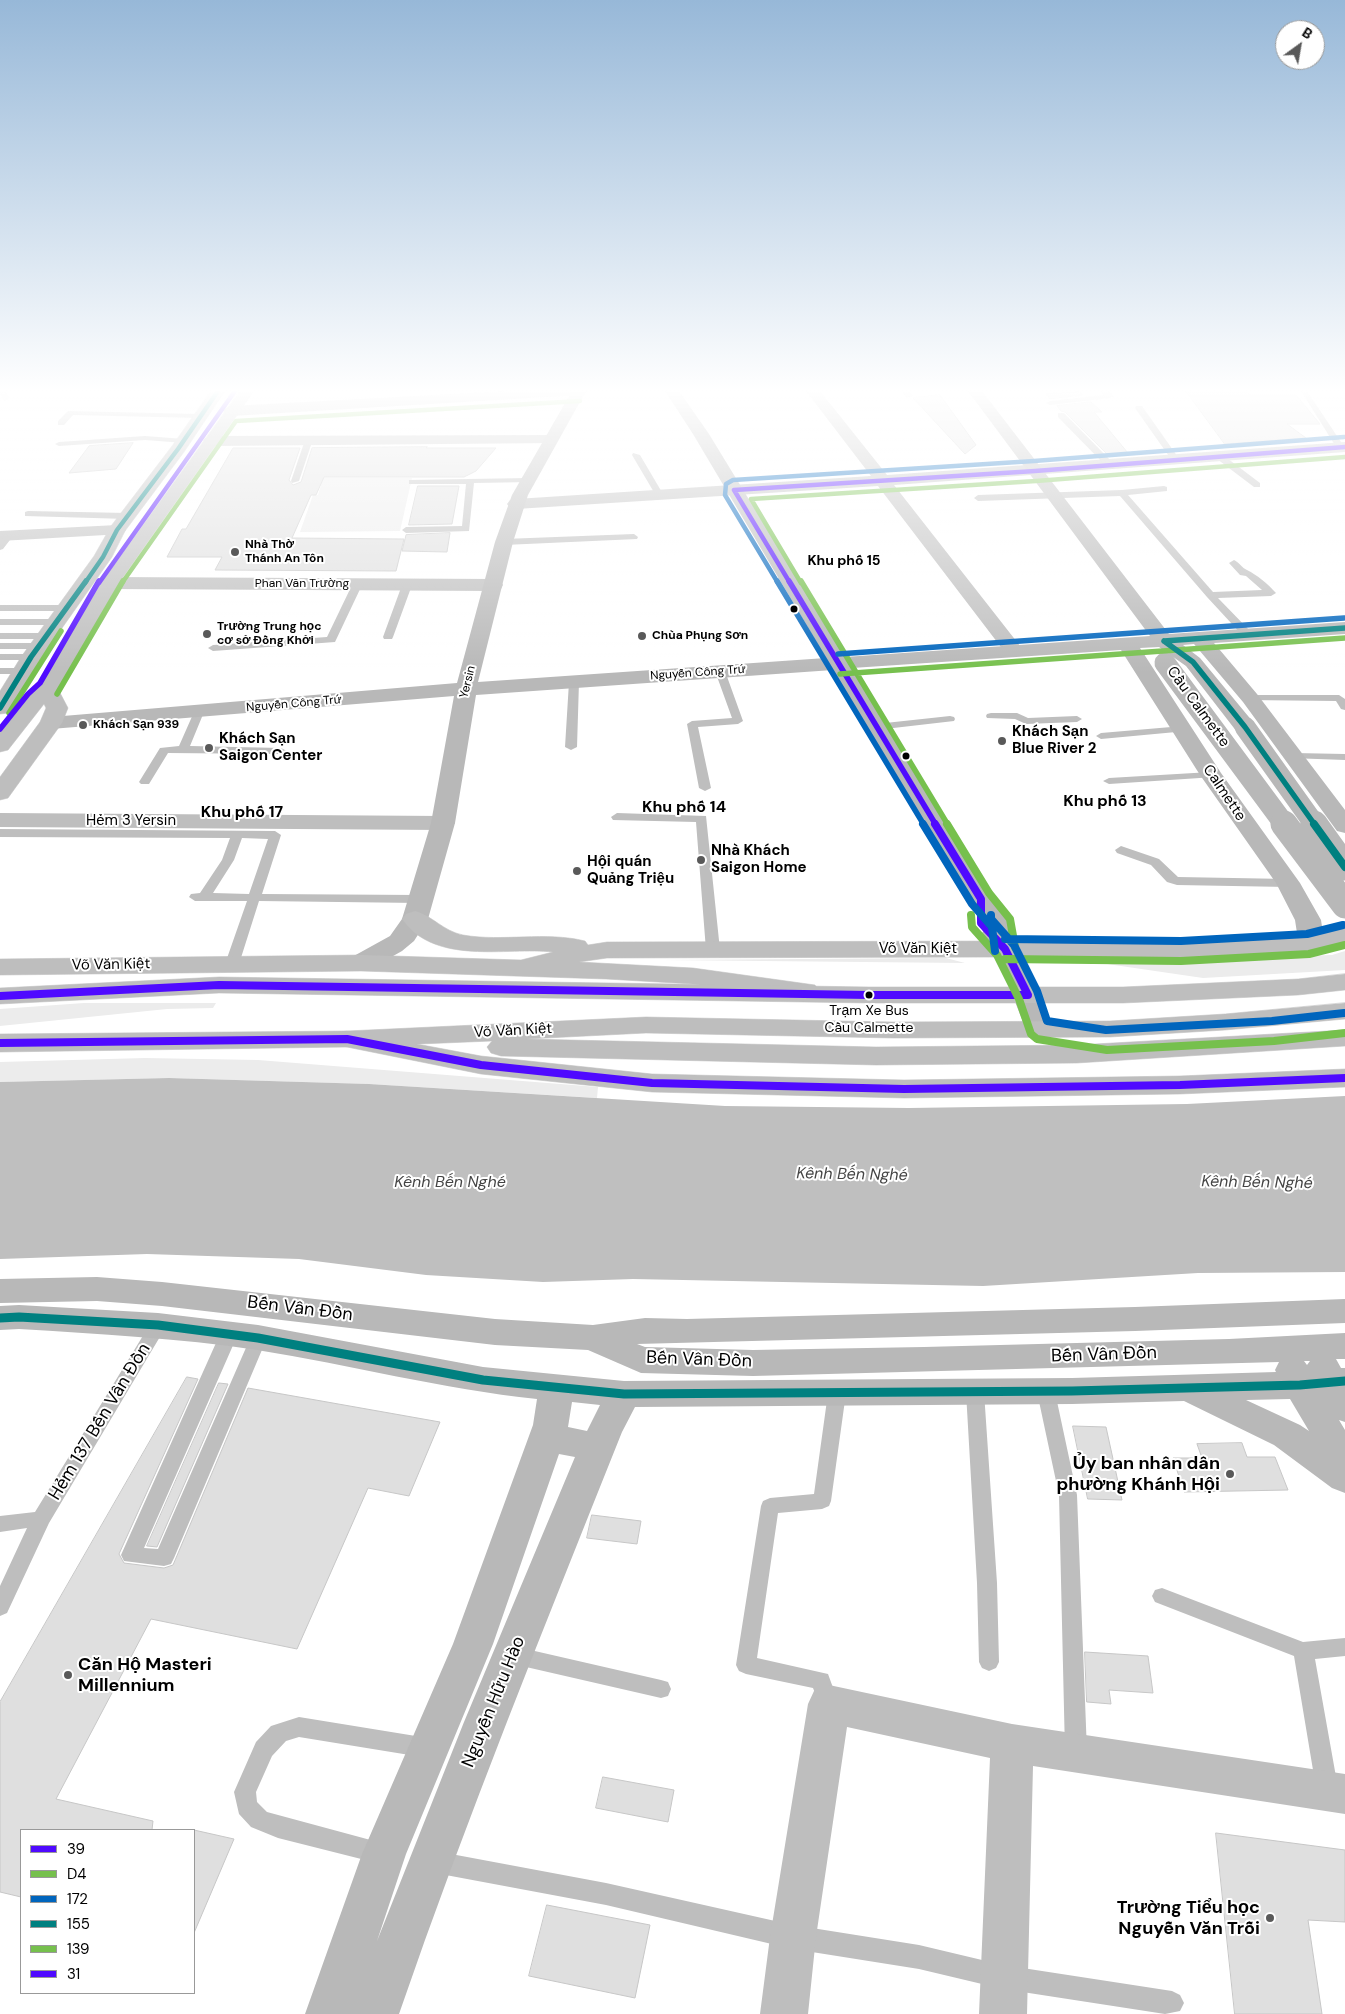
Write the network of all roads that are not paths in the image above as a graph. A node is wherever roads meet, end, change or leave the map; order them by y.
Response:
1 (150, 485) edge
2 (180, 485) edge
3 (470, 485) edge
4 (526, 485) edge
5 (654, 485) edge
6 (731, 485) edge
7 (816, 485) edge
8 (884, 485) edge
9 (1045, 485) edge
10 (1164, 489) dead end
11 (734, 490) junction
12 (1122, 493) junction
13 (659, 494) junction
14 (1054, 496) junction
15 (978, 498) dead end
16 (516, 504) junction
17 (28, 514) dead end
18 (122, 523) junction
19 (406, 530) dead end
20 (634, 537) dead end
21 (3, 540) edge
22 (504, 542) junction
23 (1234, 563) dead end
24 (110, 583) junction
25 (357, 584) junction
26 (407, 585) junction
27 (494, 585) junction
28 (1210, 595) junction
29 (0, 608) edge
30 (0, 622) edge
31 (1345, 628) edge
32 (1248, 635) junction
33 (0, 636) edge
34 (388, 637) dead end
35 (1200, 639) junction
36 (1128, 644) junction
37 (0, 646) edge
38 (213, 648) dead end
39 (1014, 651) junction
40 (1165, 652) junction
41 (0, 657) edge
42 (25, 663) edge
43 (839, 664) junction
44 (720, 672) junction
45 (574, 682) junction
46 (466, 689) junction
47 (42, 695) junction
48 (1250, 698) junction
49 (1343, 701) edge
50 (199, 712) junction
51 (991, 716) dead end
52 (1077, 719) dead end
53 (950, 720) dead end
54 (51, 723) junction
55 (876, 727) junction
56 (1183, 729) junction
57 (1101, 736) dead end
58 (0, 745) edge
59 (571, 747) dead end
60 (184, 749) junction
61 (281, 751) dead end
62 (1294, 756) junction
63 (1345, 757) edge
64 (1211, 776) junction
65 (1109, 781) dead end
66 (145, 782) dead end
67 (705, 788) dead end
68 (0, 793) edge
69 (617, 817) dead end
70 (0, 820) edge
71 (443, 823) junction
72 (1345, 826) edge
73 (0, 833) edge
74 (237, 835) junction
75 (1121, 850) dead end
76 (1345, 851) edge
77 (1268, 856) junction
78 (1345, 866) edge
79 (1288, 883) junction
80 (253, 898) junction
81 (1345, 905) edge
82 (417, 909) junction
83 (1345, 935) edge
84 (1308, 944) junction
85 (1005, 949) junction
86 (607, 950) junction
87 (713, 950) junction
88 (361, 963) junction
89 (232, 964) junction
90 (0, 967) edge
91 (522, 968) junction
92 (1345, 982) edge
93 (822, 994) junction
94 (1028, 995) junction
95 (0, 996) edge
96 (1345, 1011) edge
97 (1345, 1023) edge
98 (1040, 1030) junction
99 (1345, 1038) edge
100 (347, 1039) junction
101 (0, 1043) edge
102 (1345, 1078) edge
103 (0, 1291) edge
104 (1345, 1311) edge
105 (0, 1318) edge
106 (158, 1325) junction
107 (243, 1336) junction
108 (593, 1338) junction
109 (1313, 1348) edge
110 (1189, 1388) junction
111 (556, 1389) junction
112 (1330, 1389) edge
113 (975, 1392) junction
114 (1046, 1392) junction
115 (837, 1393) junction
116 (624, 1394) junction
117 (546, 1437) junction
118 (598, 1447) junction
119 (1345, 1463) edge
120 (1345, 1478) edge
121 (41, 1519) junction
122 (0, 1524) edge
123 (1162, 1596) dead end
124 (0, 1607) edge
125 (1345, 1647) edge
126 (1303, 1651) junction
127 (512, 1655) junction
128 (989, 1662) dead end
129 (661, 1689) dead end
130 (829, 1704) junction
131 (1012, 1743) junction
132 (429, 1748) junction
133 (1076, 1753) junction
134 (1336, 1793) edge
135 (384, 1854) junction
136 (429, 1861) junction
137 (793, 1937) junction
138 (1003, 1995) edge
139 (1172, 2003) dead end
140 (329, 2014) edge
141 (375, 2014) edge
142 (784, 2014) edge

1 - 18 main road
2 - 24 main road
3 - 19 lane
4 - 16 street, Yersin
5 - 13 lane
6 - 11 street
7 - 11 main road
8 - 39 main road
9 - 14 street
10 - 12 lane
11 - 13 main road
11 - 43 street
12 - 14 lane
12 - 28 lane
13 - 16 main road
14 - 15 lane
14 - 40 street
16 - 22 street, Yersin
17 - 18 lane
18 - 21 main road
18 - 42 main road
20 - 22 lane
22 - 27 street, Yersin
23 - 28 lane
24 - 25 main road, Phan Văn Trường
24 - 47 main road
25 - 26 main road, Phan Văn Trường
25 - 38 lane
26 - 27 main road, Phan Văn Trường
26 - 34 lane
27 - 46 street, Yersin
28 - 32 lane
29 - 42 lane
30 - 42 lane
31 - 32 street, Nguyễn Công Trứ
32 - 35 street, Nguyễn Công Trứ
33 - 42 lane
35 - 40 street, Nguyễn Công Trứ
35 - 48 street
36 - 39 street, Nguyễn Công Trứ
36 - 40 street, Nguyễn Công Trứ
36 - 56 street, Calmette
37 - 42 lane
39 - 43 street, Nguyễn Công Trứ
40 - 78 street, Cầu Calmette, bridge
40 - 81 street, Cầu Calmette, bridge
41 - 42 lane
43 - 44 street, Nguyễn Công Trứ
43 - 55 street
44 - 45 street, Nguyễn Công Trứ
44 - 67 lane
45 - 46 street, Nguyễn Công Trứ
45 - 59 lane
46 - 50 street, Nguyễn Công Trứ
46 - 71 street, Yersin
47 - 54 main road
47 - 58 main road
48 - 49 lane
48 - 62 street
50 - 54 street, Nguyễn Công Trứ
50 - 60 lane
51 - 52 lane
53 - 55 lane
54 - 68 main road
55 - 85 street
56 - 57 lane
56 - 64 street, Calmette
60 - 61 lane
60 - 66 lane
62 - 63 lane
62 - 72 street
64 - 65 lane
64 - 77 street, Calmette
69 - 87 lane
70 - 71 main road, Hẻm 3 Yersin
71 - 82 street, Yersin
73 - 74 lane
74 - 80 lane
74 - 80 lane
75 - 79 lane
76 - 77 street
77 - 79 street, Calmette
79 - 84 street, Calmette
80 - 82 lane
80 - 89 lane
82 - 86 main road
82 - 88 street, Yersin
83 - 84 main road, Võ Văn Kiệt
84 - 85 main road, Võ Văn Kiệt
85 - 87 main road, Võ Văn Kiệt
85 - 94 street
86 - 87 main road, Võ Văn Kiệt
86 - 91 main road, Võ Văn Kiệt
88 - 89 main road, Võ Văn Kiệt
88 - 91 main road, Võ Văn Kiệt
89 - 90 main road, Võ Văn Kiệt
91 - 93 main road, Võ Văn Kiệt
92 - 94 main road, Võ Văn Kiệt
93 - 94 main road, Võ Văn Kiệt
93 - 95 main road, Võ Văn Kiệt
94 - 98 street
96 - 98 main road, Võ Văn Kiệt
97 - 98 main road, Võ Văn Kiệt
98 - 100 main road, Võ Văn Kiệt
99 - 100 main road
100 - 101 main road, Võ Văn Kiệt
100 - 102 main road, Võ Văn Kiệt
103 - 108 street, Bến Vân Đồn
104 - 108 street
105 - 106 street, Bến Vân Đồn
106 - 107 street, Bến Vân Đồn
106 - 121 lane, Hẻm 137 Bến Vân Đồn
107 - 107 lane
107 - 111 street, Bến Vân Đồn
108 - 109 street, Bến Vân Đồn
109 - 112 street
110 - 112 street, Bến Vân Đồn
110 - 114 street, Bến Vân Đồn
110 - 120 street
111 - 116 street, Bến Vân Đồn
111 - 117 street
112 - 119 street
113 - 114 street, Bến Vân Đồn
113 - 115 street, Bến Vân Đồn
113 - 128 lane
114 - 133 lane
115 - 116 street, Bến Vân Đồn
115 - 130 lane
116 - 118 street, Nguyễn Hữu Hào
117 - 118 street
117 - 132 street
118 - 127 street, Nguyễn Hữu Hào
121 - 122 lane
121 - 124 lane, Hẻm 137 Bến Vân Đồn
123 - 126 lane
125 - 126 lane
126 - 134 lane
127 - 129 lane
127 - 136 street, Nguyễn Hữu Hào
130 - 131 main road
130 - 137 main road
131 - 133 main road
131 - 138 main road
132 - 135 street
132 - 135 lane
133 - 134 main road
135 - 140 street
136 - 137 lane
136 - 141 street, Nguyễn Hữu Hào
137 - 138 lane
137 - 142 main road
138 - 139 lane

